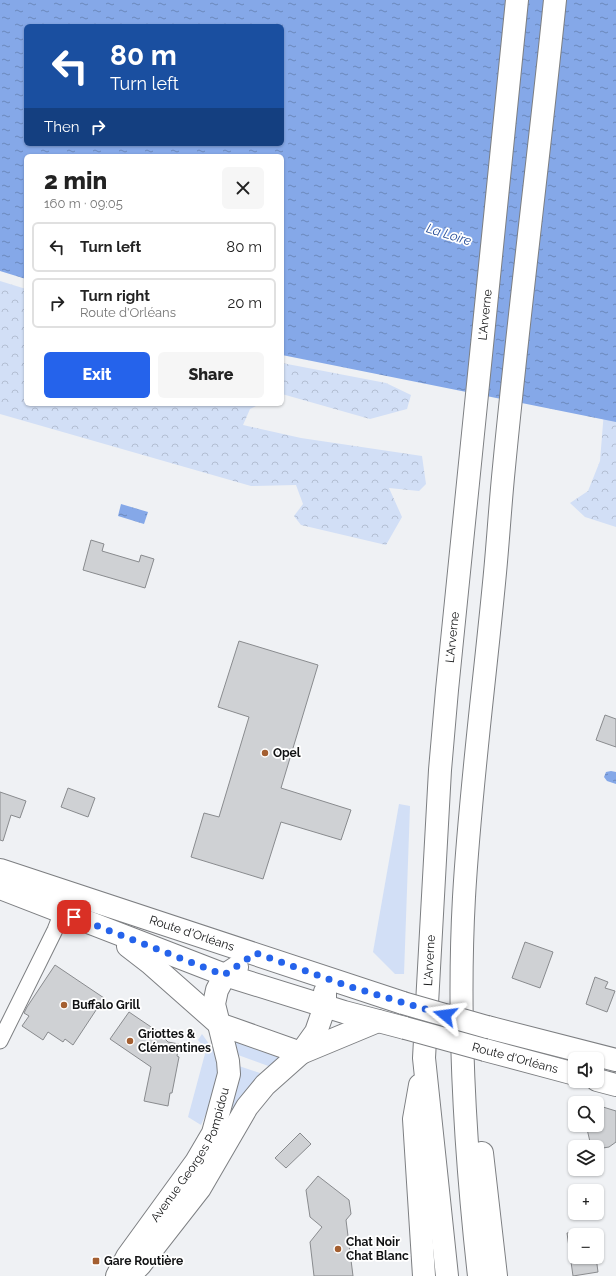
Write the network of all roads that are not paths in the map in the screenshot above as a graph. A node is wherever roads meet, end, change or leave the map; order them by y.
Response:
1 (518, 0) edge
2 (555, 0) edge
3 (0, 870) edge
4 (0, 888) edge
5 (62, 912) junction
6 (106, 930) junction
7 (256, 953) junction
8 (224, 975) junction
9 (323, 976) junction
10 (325, 1006) junction
11 (378, 1021) junction
12 (219, 1024) junction
13 (0, 1041) edge
14 (301, 1053) junction
15 (424, 1058) junction
16 (616, 1060) edge
17 (568, 1072) edge
18 (604, 1082) edge
19 (616, 1085) edge
20 (466, 1117) junction
21 (117, 1276) edge
22 (129, 1276) edge
23 (424, 1276) edge
24 (447, 1276) edge
25 (479, 1276) edge
26 (496, 1276) edge

1 - 15 main road, L'Arverne
2 - 20 main road
3 - 7 main road, Route d'Orléans
4 - 5 main road, Route d'Orléans
5 - 6 main road, Route d'Orléans
5 - 13 street
6 - 8 main road, Route d'Orléans
6 - 12 main road
7 - 8 main road
7 - 9 main road, Route d'Orléans
8 - 10 main road, Route d'Orléans
8 - 12 main road, Avenue Georges Pompidou
9 - 10 main road
9 - 16 main road, Route d'Orléans, bridge
10 - 11 main road, Route d'Orléans
10 - 14 main road
11 - 14 main road
11 - 17 main road, Route d'Orléans, bridge
12 - 14 main road
12 - 21 main road, Avenue Georges Pompidou
14 - 22 main road, Avenue Georges Pompidou
15 - 23 main road
15 - 24 main road, L'Arverne
18 - 19 main road
20 - 25 main road
20 - 26 main road

